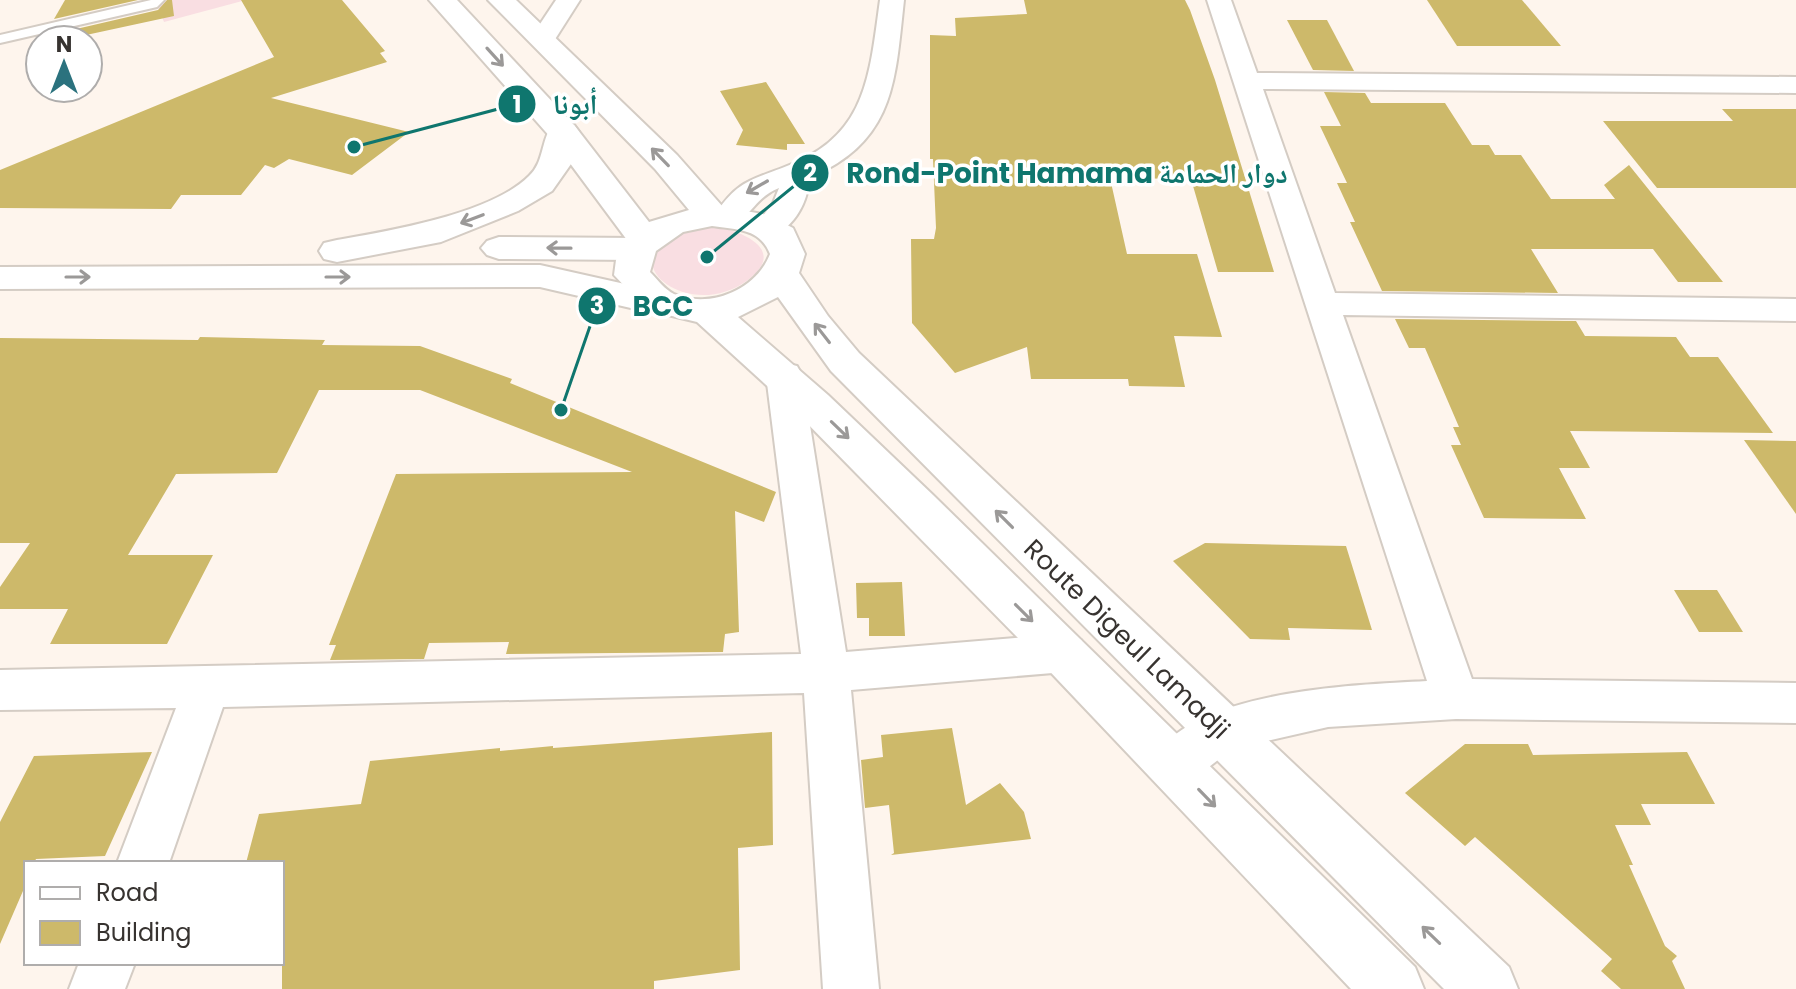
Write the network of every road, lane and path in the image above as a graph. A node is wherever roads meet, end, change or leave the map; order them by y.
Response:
1 (158, 0) edge
2 (442, 0) edge
3 (501, 0) edge
4 (568, 0) edge
5 (892, 0) edge
6 (1219, 0) edge
7 (0, 39) edge
8 (543, 39) junction
9 (1248, 81) junction
10 (1796, 85) edge
11 (563, 132) junction
12 (794, 174) junction
13 (721, 216) junction
14 (769, 228) junction
15 (641, 244) junction
16 (0, 251) edge
17 (337, 251) junction
18 (782, 275) junction
19 (0, 278) edge
20 (661, 303) junction
21 (1324, 304) junction
22 (705, 309) junction
23 (1796, 310) edge
24 (784, 375) junction
25 (1065, 653) junction
26 (826, 673) junction
27 (207, 688) junction
28 (0, 690) edge
29 (1456, 699) junction
30 (1796, 703) edge
31 (1220, 731) junction
32 (1174, 765) junction
33 (144, 861) edge
34 (106, 965) edge
35 (97, 989) edge
36 (851, 989) edge
37 (1393, 989) edge
38 (1487, 989) edge

1 - 7 lane
2 -> 11 main road
3 - 8 main road
4 - 8 street
5 - 12 street
6 - 9 street
13 -> 8 main road
9 - 10 street
9 - 21 street
11 - 15 main road
11 -> 17 main road
12 -> 13 street
12 - 14 street
13 - 14 main road
13 - 15 main road
14 - 18 main road
15 -> 17 main road
15 - 20 main road
16 - 17 main road
18 - 22 main road
31 -> 18 main road, Route Digeul Lamadji
19 -> 20 main road
20 - 22 main road
21 - 23 street
21 - 29 street
22 - 24 main road
24 -> 25 main road
24 - 26 street
25 - 26 street
25 - 32 main road
26 - 27 street
26 - 36 street
27 - 28 street
27 - 33 street
29 - 30 street
29 - 31 street
31 - 32 street
38 -> 31 main road, Route Digeul Lamadji
32 -> 37 main road
34 - 35 street

